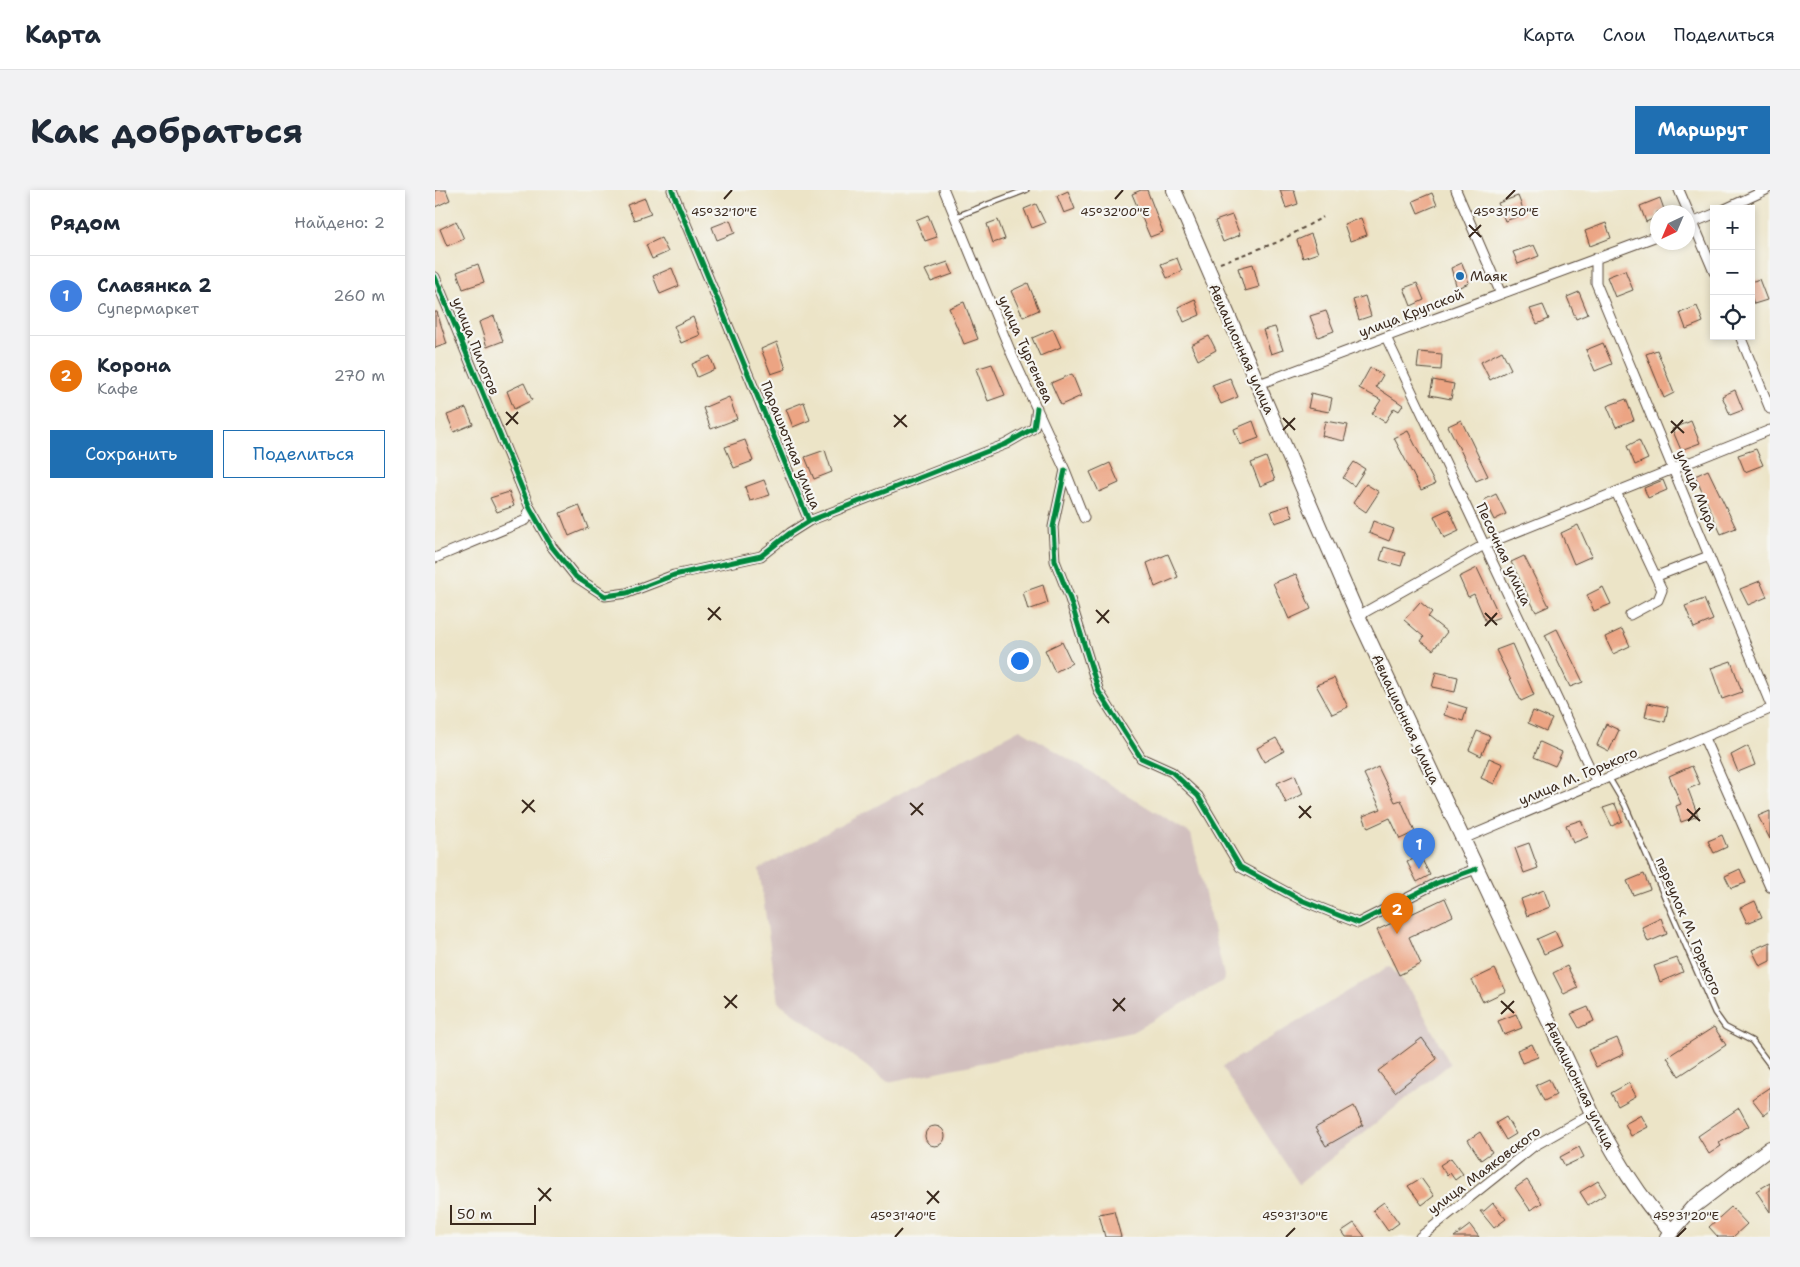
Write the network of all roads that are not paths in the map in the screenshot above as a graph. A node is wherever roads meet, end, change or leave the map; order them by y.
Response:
1 (672, 190) edge
2 (943, 190) edge
3 (1026, 190) edge
4 (1174, 190) edge
5 (1456, 190) edge
6 (1679, 190) edge
7 (1766, 190) edge
8 (1684, 205) edge
9 (1734, 205) edge
10 (1710, 216) edge
11 (955, 217) junction
12 (1695, 222) edge
13 (1695, 232) edge
14 (1650, 239) edge
15 (1596, 258) junction
16 (1710, 264) edge
17 (435, 277) edge
18 (1501, 294) junction
19 (1387, 337) junction
20 (1742, 340) edge
21 (1259, 384) junction
22 (1037, 408) junction
23 (1770, 409) edge
24 (1770, 430) edge
25 (1673, 468) junction
26 (1065, 470) junction
27 (1615, 492) junction
28 (530, 508) junction
29 (1084, 518) dead end
30 (809, 521) junction
31 (1484, 545) junction
32 (1709, 556) junction
33 (435, 558) edge
34 (1657, 576) junction
35 (1629, 615) dead end
36 (1357, 616) junction
37 (1770, 703) edge
38 (1770, 709) edge
39 (1704, 738) junction
40 (1609, 778) junction
41 (1597, 783) junction
42 (1463, 839) junction
43 (1476, 869) junction
44 (1770, 887) edge
45 (1770, 1065) edge
46 (1593, 1112) junction
47 (1770, 1148) edge
48 (1669, 1234) edge
49 (1420, 1237) edge

1 - 30 street, Парашютная улица
2 - 11 street, улица Тургенева
3 - 11 lane
4 - 21 main road, Авиационная улица
5 - 18 street
6 - 8 street
7 - 9 street
10 - 12 street
11 - 22 street, улица Тургенева
13 - 16 street
14 - 15 street, улица Крупской
15 - 18 street, улица Крупской
15 - 25 street, улица Мира
17 - 28 street, улица Пилотов
18 - 19 street, улица Крупской
19 - 21 street, улица Крупской
19 - 31 street, Песочная улица
20 - 23 street
21 - 36 main road, Авиационная улица
22 - 26 street, улица Тургенева
22 - 30 street, Парашютная улица
24 - 25 street
25 - 27 street
25 - 32 street, улица Мира
26 - 29 street, улица Тургенева
26 - 43 street
27 - 31 street
27 - 34 street
28 - 30 street, улица Пилотов
28 - 33 street
31 - 36 street
31 - 41 street, Песочная улица
32 - 34 street
32 - 37 street, улица Мира
34 - 35 street
36 - 42 main road, Авиационная улица
38 - 39 street, улица М. Горького
39 - 40 street, улица М. Горького
39 - 44 street
40 - 41 street, улица М. Горького
40 - 45 lane, переулок М. Горького
41 - 42 street, улица М. Горького
42 - 43 main road, Авиационная улица
43 - 46 main road, Авиационная улица
46 - 48 main road, Авиационная улица
46 - 49 street, улица Маяковского
47 - 48 main road

